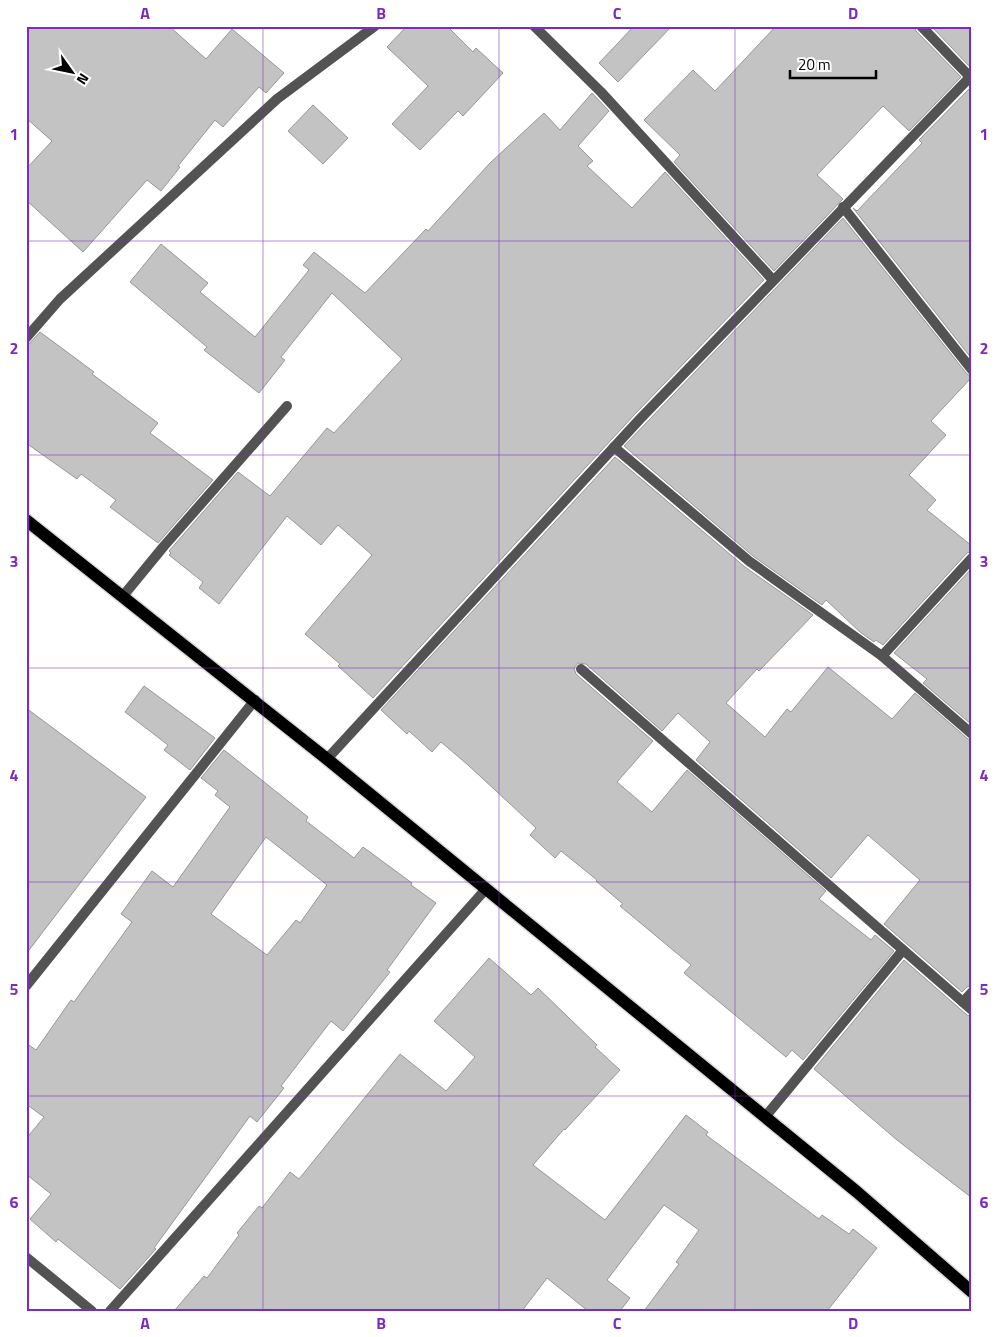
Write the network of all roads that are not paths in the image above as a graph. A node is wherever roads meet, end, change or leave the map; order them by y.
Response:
1 (375, 26) edge
2 (534, 26) edge
3 (920, 26) edge
4 (971, 77) edge
5 (843, 208) junction
6 (774, 280) junction
7 (26, 338) edge
8 (972, 370) edge
9 (287, 406) dead end
10 (614, 447) junction
11 (26, 520) edge
12 (972, 558) edge
13 (123, 596) junction
14 (882, 656) junction
15 (581, 669) dead end
16 (255, 700) junction
17 (972, 734) edge
18 (327, 758) junction
19 (485, 890) junction
20 (903, 950) junction
21 (26, 986) edge
22 (972, 992) edge
23 (963, 1002) junction
24 (972, 1010) edge
25 (765, 1117) junction
26 (26, 1257) edge
27 (972, 1292) edge
28 (92, 1311) edge
29 (110, 1311) edge

1 - 7 street
2 - 6 street
3 - 4 street
4 - 5 street
5 - 6 street
5 - 8 street
6 - 10 street
9 - 13 street
10 - 14 street
10 - 18 street
11 - 13 main road
12 - 14 street
13 - 16 main road
14 - 17 street
15 - 20 street
16 - 18 main road
16 - 21 street
18 - 19 main road
19 - 25 main road
19 - 29 street
20 - 23 street
20 - 25 street
22 - 23 street
23 - 24 street
25 - 27 main road
26 - 28 street

